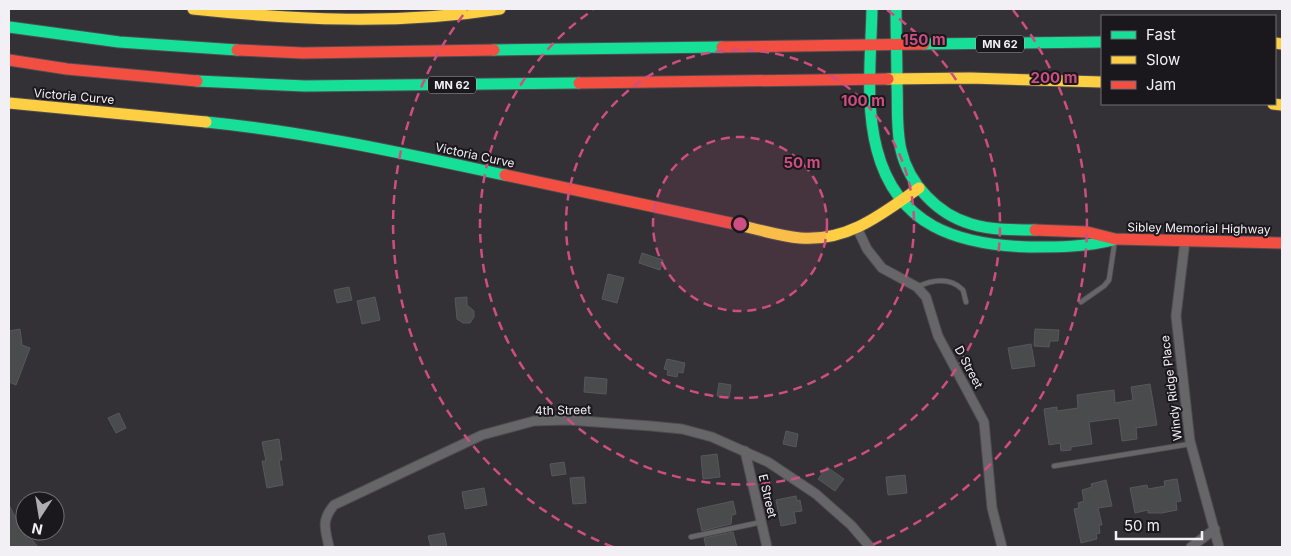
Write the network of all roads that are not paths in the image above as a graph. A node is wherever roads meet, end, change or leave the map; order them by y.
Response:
1 (193, 9) edge
2 (500, 9) edge
3 (872, 9) edge
4 (896, 9) edge
5 (284, 13) edge
6 (429, 13) edge
7 (9, 27) edge
8 (1101, 42) edge
9 (872, 45) junction
10 (898, 45) junction
11 (9, 60) edge
12 (872, 78) junction
13 (896, 78) junction
14 (1101, 82) edge
15 (9, 103) edge
16 (919, 188) junction
17 (902, 200) junction
18 (858, 230) junction
19 (1115, 239) junction
20 (1184, 241) junction
21 (1282, 243) edge
22 (917, 287) junction
23 (966, 302) dead end
24 (1081, 302) dead end
25 (1190, 444) junction
26 (745, 451) junction
27 (1054, 466) dead end
28 (762, 522) junction
29 (1215, 529) junction
30 (691, 537) dead end
31 (329, 547) edge
32 (768, 547) edge
33 (870, 547) edge
34 (1002, 547) edge
35 (1191, 547) edge
36 (1219, 547) edge

1 - 5 main road
2 - 6 main road
3 - 9 main road
4 - 10 main road
5 - 6 main road
7 - 9 main road, MN 62
8 - 10 main road, MN 62
9 - 10 main road, MN 62
9 - 12 main road
10 - 13 main road
11 - 12 main road, MN 62
12 - 13 main road, MN 62
12 - 17 main road
13 - 14 main road, MN 62
13 - 16 main road
15 - 18 main road, Victoria Curve
16 - 17 main road, Victoria Curve
16 - 19 main road
17 - 18 main road, Victoria Curve
17 - 19 main road
18 - 22 street
19 - 20 main road, Sibley Memorial Highway
19 - 24 lane
20 - 21 main road, Sibley Memorial Highway
20 - 25 street, Windy Ridge Place
22 - 23 lane
22 - 34 street, D Street
25 - 27 lane
25 - 29 street, Windy Ridge Place
26 - 28 street, E Street
26 - 31 street, 4th Street
26 - 33 street, 4th Street
28 - 30 lane
28 - 32 street, E Street
29 - 35 street
29 - 36 street, Windy Ridge Place

